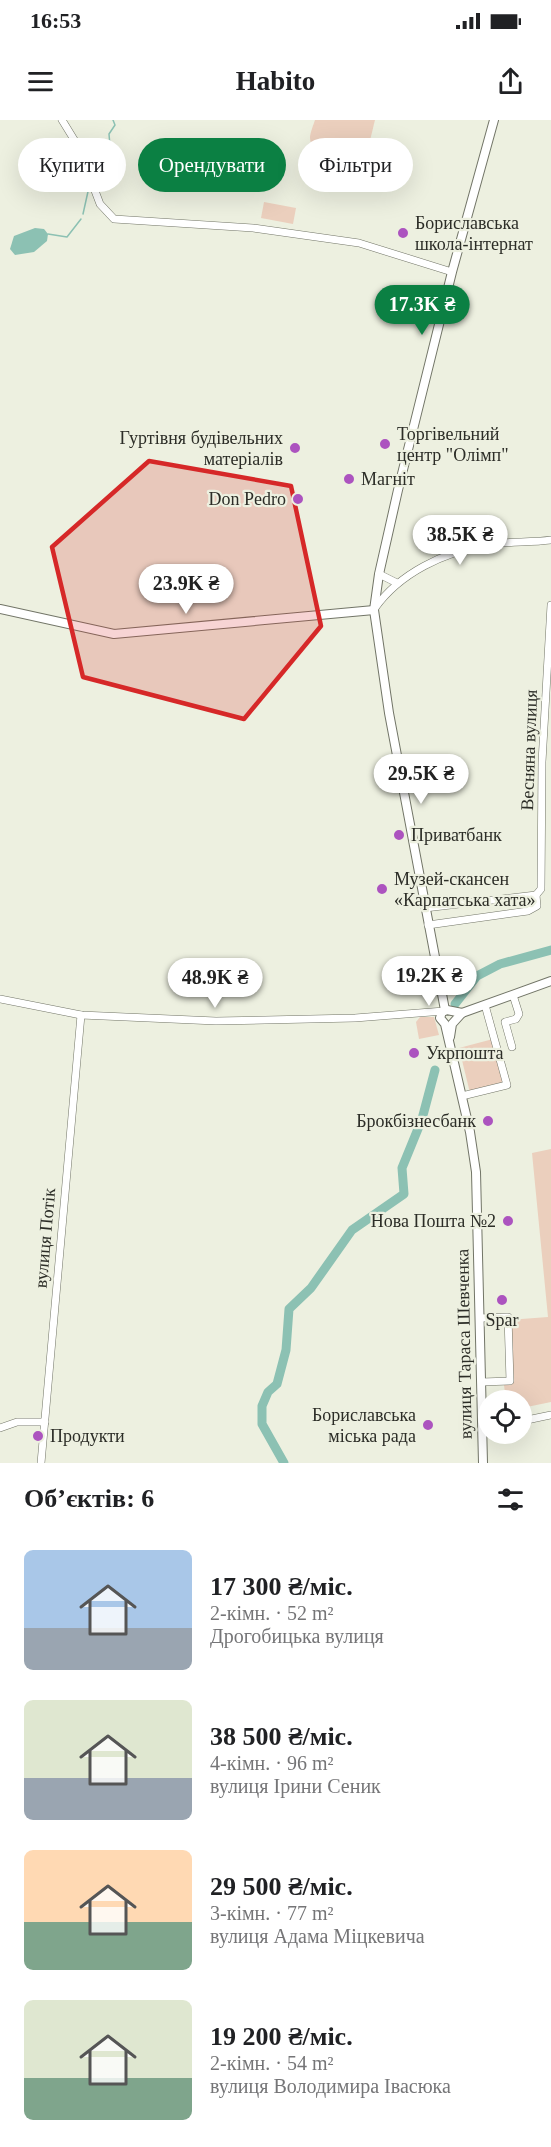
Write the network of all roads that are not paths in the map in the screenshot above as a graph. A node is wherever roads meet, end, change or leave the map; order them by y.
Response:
1 (62, 120) edge
2 (494, 120) edge
3 (452, 272) junction
4 (551, 540) edge
5 (379, 574) junction
6 (398, 583) junction
7 (551, 605) edge
8 (0, 609) edge
9 (374, 610) junction
10 (536, 895) junction
11 (425, 909) junction
12 (428, 926) junction
13 (551, 981) edge
14 (513, 995) junction
15 (0, 999) edge
16 (485, 1005) junction
17 (445, 1013) junction
18 (462, 1014) junction
19 (81, 1015) junction
20 (454, 1021) junction
21 (512, 1047) dead end
22 (451, 1048) junction
23 (462, 1096) junction
24 (481, 1318) junction
25 (482, 1382) junction
26 (483, 1390) edge
27 (551, 1414) edge
28 (532, 1419) edge
29 (45, 1422) junction
30 (0, 1428) edge
31 (484, 1444) edge
32 (41, 1463) edge
33 (483, 1463) edge

1 - 3 street
2 - 3 main road, вулиця Тараса Шевченка
3 - 5 main road, вулиця Тараса Шевченка
4 - 6 street
5 - 6 street
5 - 9 main road, вулиця Тараса Шевченка
6 - 9 street
7 - 10 street, Весняна вулиця
8 - 9 main road
9 - 11 main road, вулиця Тараса Шевченка
10 - 11 street
10 - 12 street
11 - 12 main road, вулиця Тараса Шевченка
12 - 17 main road, вулиця Тараса Шевченка
13 - 14 main road
14 - 16 main road
14 - 21 street
15 - 19 street
16 - 18 main road
16 - 23 street
17 - 18 main road
17 - 19 street
17 - 20 main road
17 - 22 main road, вулиця Тараса Шевченка
18 - 20 main road
19 - 29 street, вулиця Потік
20 - 22 main road
22 - 23 main road, вулиця Тараса Шевченка
23 - 24 main road, вулиця Тараса Шевченка
24 - 25 main road, вулиця Тараса Шевченка
24 - 25 street
25 - 26 main road, вулиця Тараса Шевченка
27 - 28 street
29 - 30 street
29 - 32 street, вулиця Потік
31 - 33 main road, вулиця Тараса Шевченка

